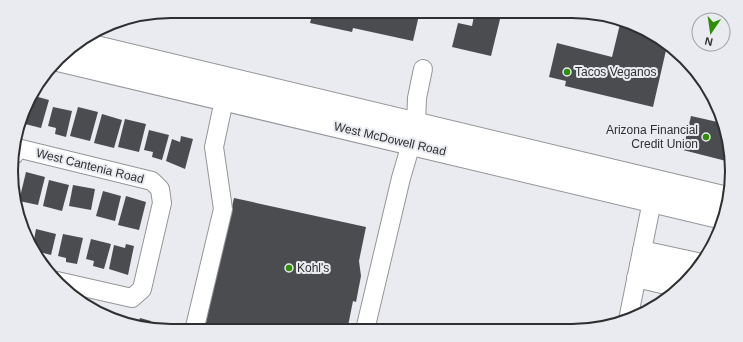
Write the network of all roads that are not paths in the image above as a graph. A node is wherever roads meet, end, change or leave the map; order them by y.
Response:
1 (85, 45) edge
2 (64, 62) edge
3 (424, 68) dead end
4 (224, 100) junction
5 (414, 134) junction
6 (19, 153) edge
7 (654, 191) junction
8 (723, 198) edge
9 (718, 216) edge
10 (694, 263) edge
11 (639, 264) junction
12 (684, 275) edge
13 (67, 283) edge
14 (674, 285) edge
15 (629, 313) edge
16 (196, 324) edge
17 (367, 324) edge

1 - 5 main road, West McDowell Road
2 - 4 main road, West McDowell Road
3 - 5 street
4 - 5 main road, West McDowell Road
4 - 16 street
5 - 7 main road, West McDowell Road
5 - 17 street
6 - 13 street, West Cantenia Road
7 - 8 main road, West McDowell Road
7 - 9 main road, West McDowell Road
7 - 11 street
10 - 11 street
11 - 12 street
11 - 14 street
11 - 15 street

